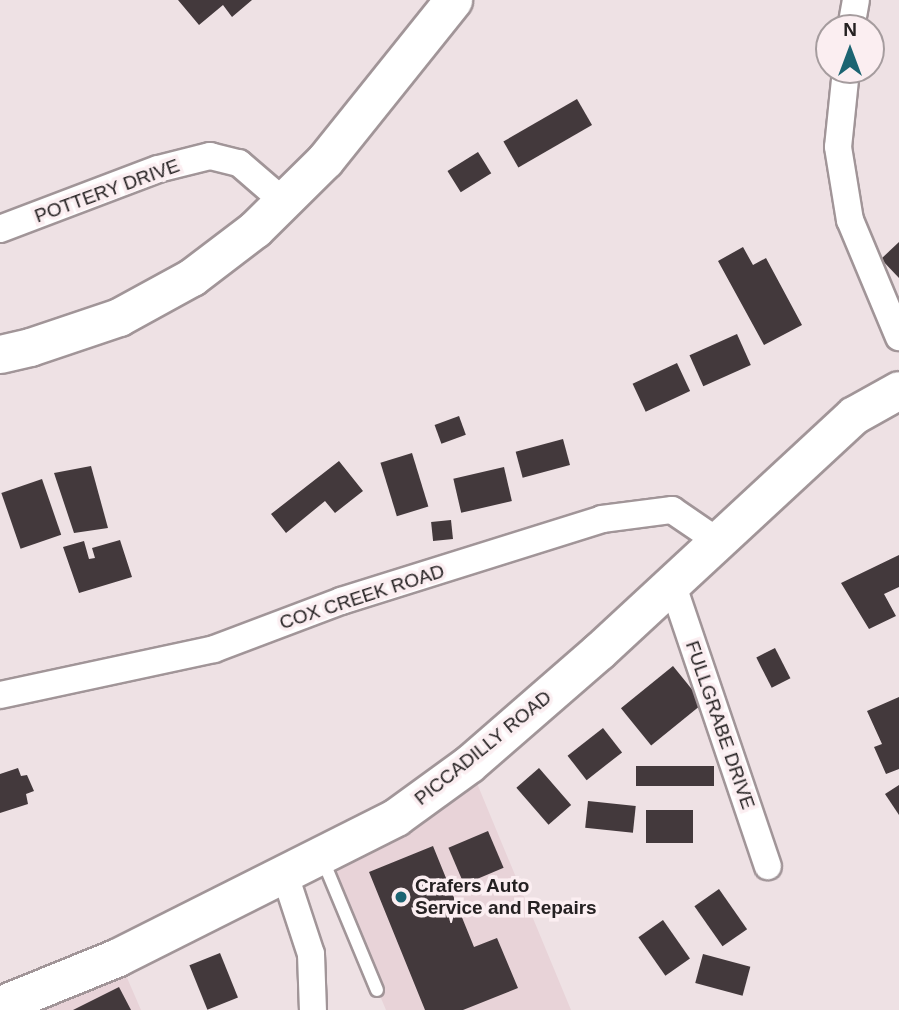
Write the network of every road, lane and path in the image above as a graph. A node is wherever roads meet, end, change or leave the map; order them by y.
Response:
1 (453, 0) edge
2 (845, 84) edge
3 (284, 201) junction
4 (0, 229) edge
5 (899, 337) edge
6 (0, 354) edge
7 (899, 390) edge
8 (716, 540) junction
9 (672, 583) junction
10 (0, 695) edge
11 (321, 856) junction
12 (768, 866) dead end
13 (285, 875) junction
14 (377, 990) dead end
15 (22, 1000) edge
16 (313, 1010) edge

1 - 3 main road
2 - 5 street
3 - 4 street, POTTERY DRIVE
3 - 6 main road
7 - 8 main road, PICCADILLY ROAD
8 - 9 main road, PICCADILLY ROAD
8 - 10 street, COX CREEK ROAD
9 - 11 main road, PICCADILLY ROAD
9 - 12 street, FULLGRABE DRIVE
11 - 13 main road, PICCADILLY ROAD
11 - 14 lane
13 - 15 main road, PICCADILLY ROAD
13 - 16 street

